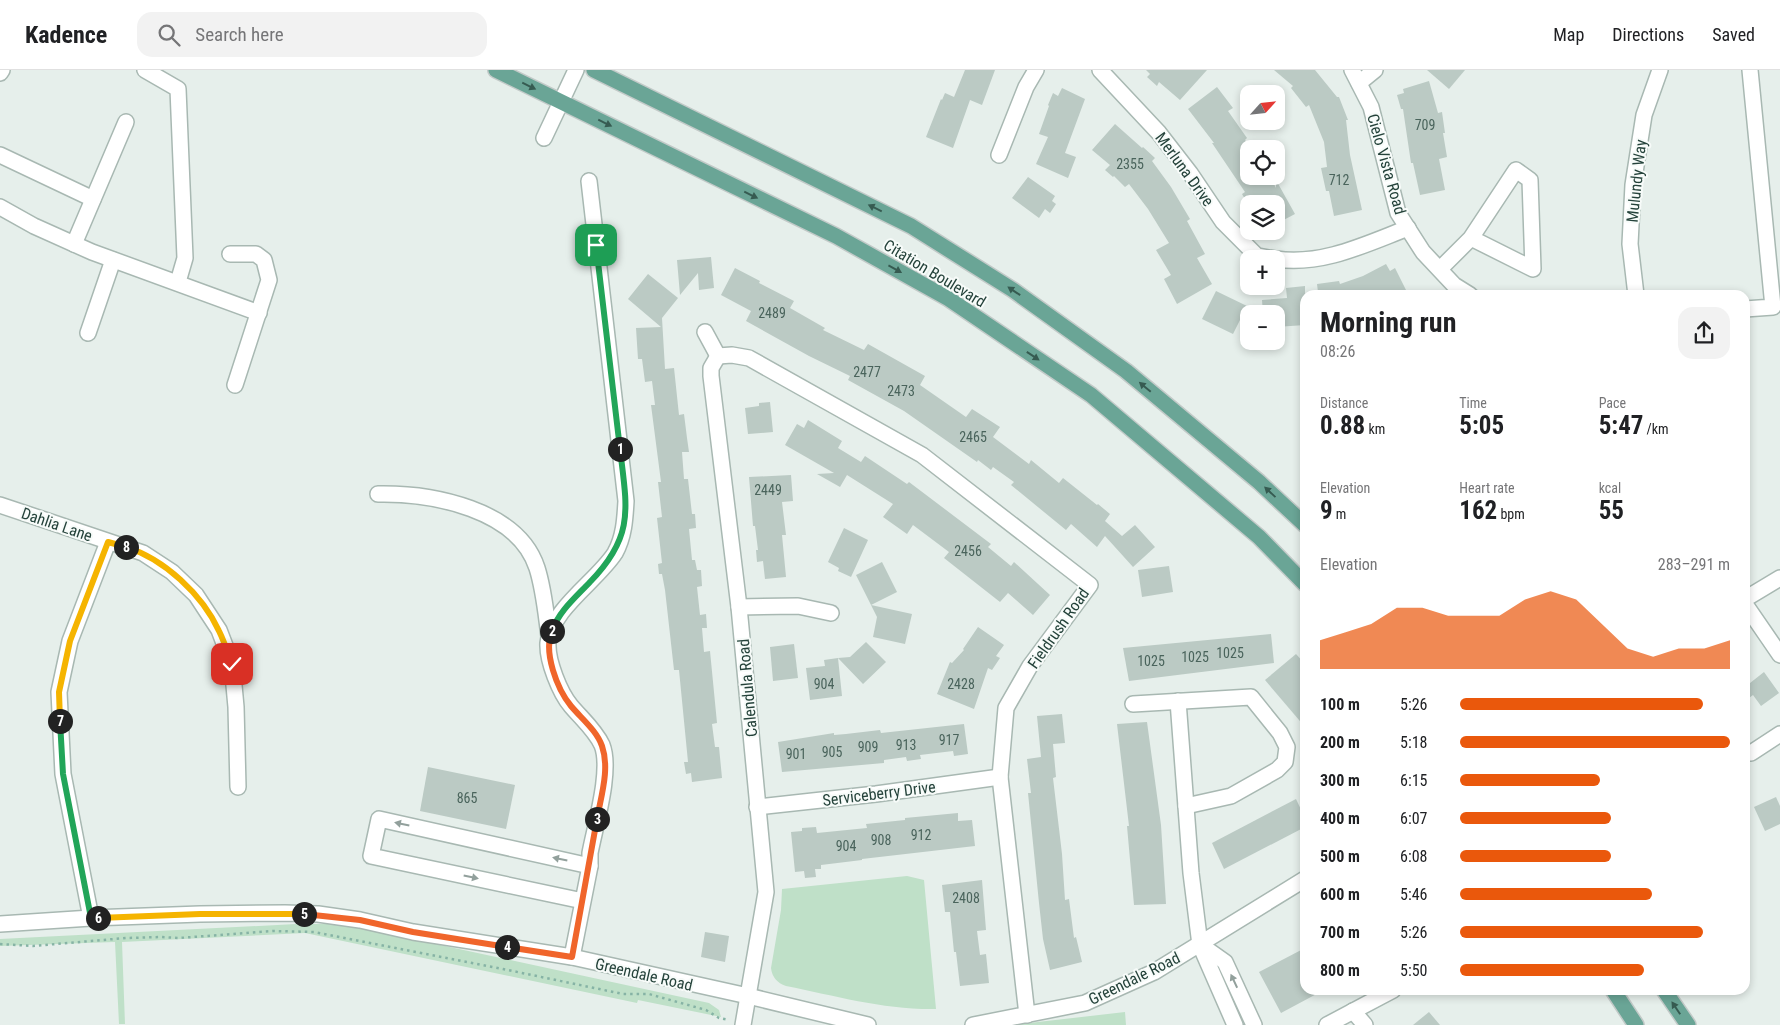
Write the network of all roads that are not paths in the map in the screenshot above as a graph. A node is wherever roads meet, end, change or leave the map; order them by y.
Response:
1 (145, 70) edge
2 (496, 70) edge
3 (576, 70) edge
4 (594, 70) edge
5 (1036, 70) edge
6 (1100, 70) edge
7 (1375, 70) edge
8 (1660, 70) edge
9 (1750, 70) edge
10 (1356, 77) edge
11 (562, 102) junction
12 (126, 122) dead end
13 (544, 138) dead end
14 (0, 155) edge
15 (999, 155) dead end
16 (589, 180) dead end
17 (93, 199) junction
18 (0, 207) edge
19 (1408, 228) junction
20 (1471, 238) junction
21 (74, 244) junction
22 (1251, 250) edge
23 (230, 254) dead end
24 (114, 260) junction
25 (1285, 260) edge
26 (1440, 270) junction
27 (178, 282) junction
28 (1462, 290) edge
29 (1635, 290) edge
30 (1750, 309) edge
31 (259, 313) junction
32 (705, 332) dead end
33 (88, 333) dead end
34 (718, 356) junction
35 (235, 385) dead end
36 (378, 494) dead end
37 (0, 505) edge
38 (1300, 520) edge
39 (108, 542) junction
40 (1780, 578) edge
41 (1300, 579) edge
42 (1750, 596) edge
43 (739, 607) junction
44 (1750, 611) edge
45 (832, 613) dead end
46 (550, 636) junction
47 (1780, 654) edge
48 (1178, 701) junction
49 (1133, 704) dead end
50 (1780, 734) edge
51 (1751, 754) dead end
52 (1000, 777) junction
53 (238, 787) dead end
54 (1186, 806) junction
55 (757, 807) junction
56 (590, 866) junction
57 (1300, 882) edge
58 (582, 901) junction
59 (91, 918) junction
60 (0, 924) edge
61 (1200, 944) junction
62 (572, 957) junction
63 (1383, 995) edge
64 (1615, 995) edge
65 (1667, 995) edge
66 (748, 996) junction
67 (1353, 1011) junction
68 (1027, 1015) junction
69 (742, 1024) edge
70 (868, 1025) edge
71 (973, 1025) edge
72 (1235, 1025) edge
73 (1254, 1025) edge
74 (1327, 1025) edge
75 (1365, 1025) edge
76 (1636, 1025) edge
77 (1688, 1025) edge

1 - 27 street
2 -> 11 main road, Citation Boulevard
3 - 11 street
38 -> 4 main road, Citation Boulevard
5 - 15 street
6 - 22 street, Merluna Drive
7 - 10 street
8 - 29 street, Mulundy Way
9 - 30 street
10 - 19 street, Cielo Vista Road
11 - 13 street
11 -> 41 main road, Citation Boulevard
12 - 17 street
14 - 17 street
16 - 46 street
17 - 21 street
18 - 21 street
19 - 25 street, Merluna Drive
19 - 26 street, Cielo Vista Road
20 - 20 street
20 - 26 street
21 - 24 street
23 - 31 street
24 - 27 street
24 - 33 street
26 - 28 street, Cielo Vista Road
27 - 31 street
31 - 35 street
32 - 34 street
34 - 43 street, Calendula Road
34 - 52 street, Fieldrush Road
36 - 46 street
37 - 39 street, Dahlia Lane
39 - 53 street, Dahlia Lane
39 - 59 street
40 - 42 street
43 - 45 street
43 - 55 street, Calendula Road
44 - 47 street
46 - 56 street
48 - 49 street
48 - 54 street
48 - 54 street
50 - 51 street
52 - 55 street, Serviceberry Drive
52 - 68 street, Fieldrush Road
54 - 61 street
55 - 66 street, Calendula Road
56 - 58 street
56 -> 58 street
57 - 61 street, Greendale Road
58 - 62 street
59 - 60 street, Greendale Road
59 - 62 street, Greendale Road
61 - 68 street, Greendale Road
61 - 72 street
73 -> 61 street
62 - 66 street, Greendale Road
63 - 67 street
64 - 76 main road
77 -> 65 main road
66 - 69 street, Calendula Road
66 - 70 street, Greendale Road
67 - 74 street
67 - 75 street
68 - 71 street, Greendale Road

